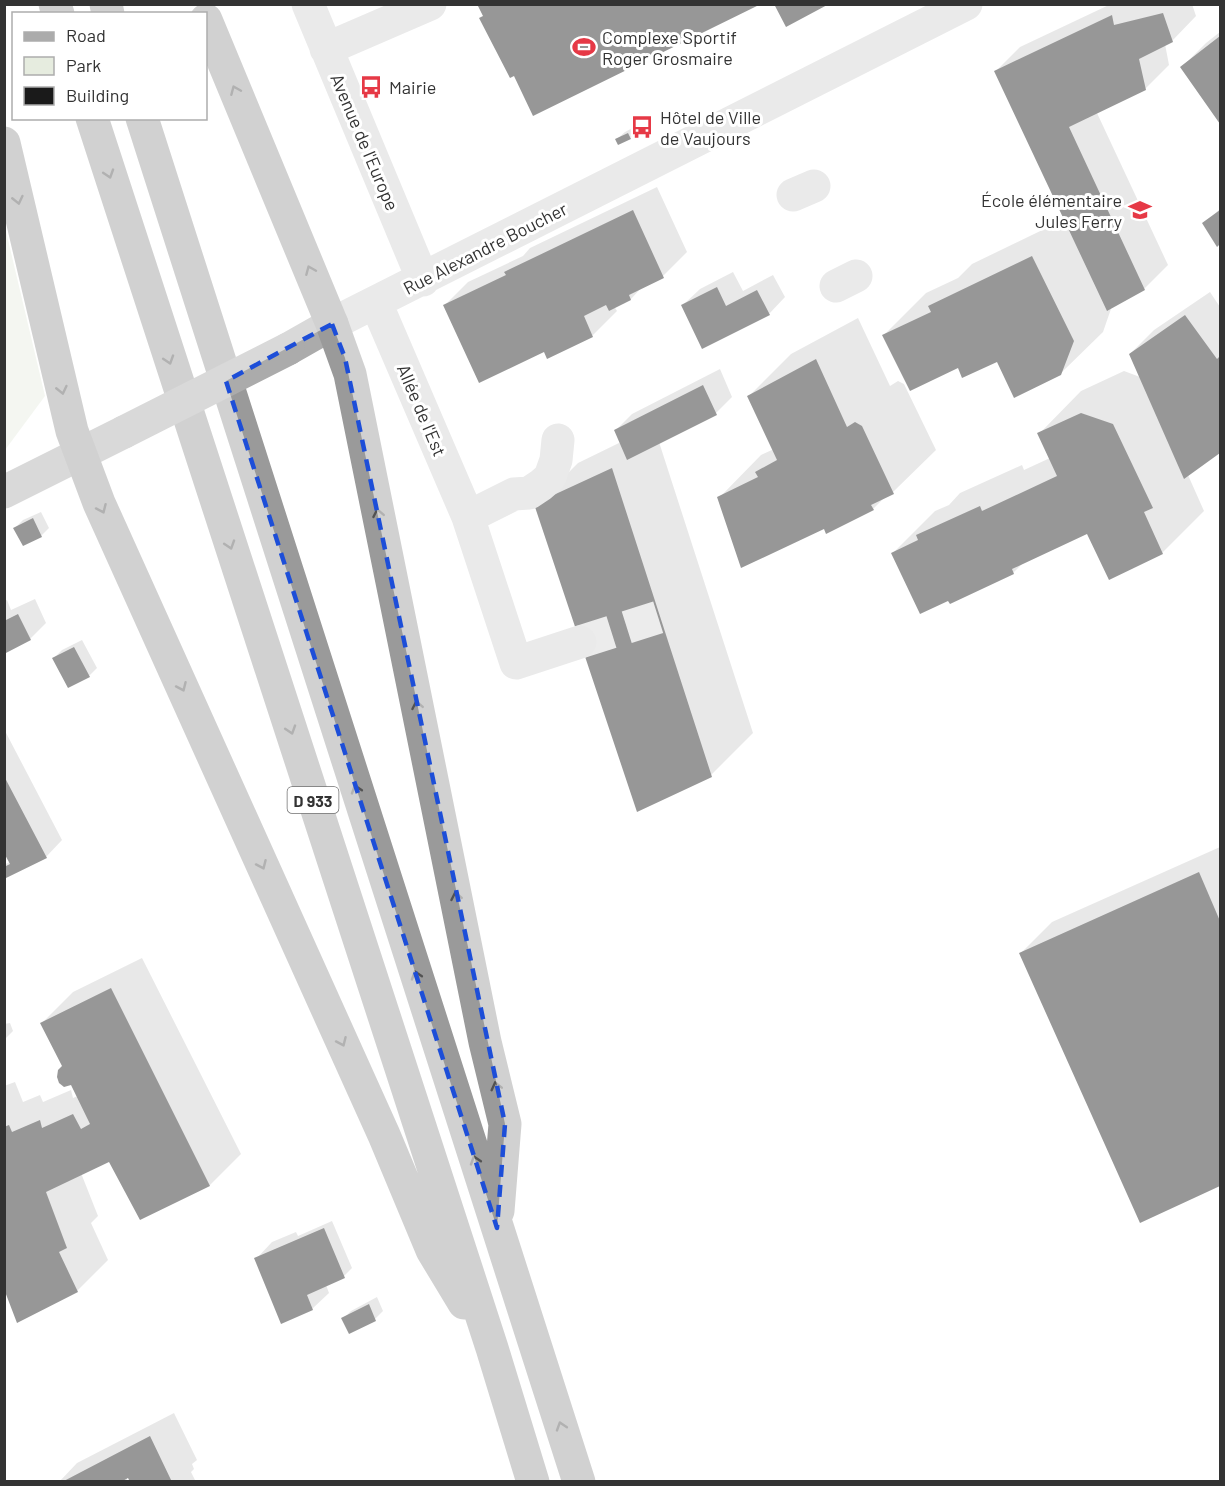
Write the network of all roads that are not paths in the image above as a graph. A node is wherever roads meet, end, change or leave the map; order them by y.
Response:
1 (308, 4) edge
2 (430, 4) edge
3 (966, 4) edge
4 (207, 22) edge
5 (326, 49) junction
6 (93, 120) edge
7 (143, 120) edge
8 (4, 143) edge
9 (423, 280) junction
10 (376, 303) junction
11 (332, 324) junction
12 (558, 440) dead end
13 (80, 454) junction
14 (4, 492) edge
15 (468, 517) junction
16 (580, 642) tunnel mouth
17 (497, 1228) junction
18 (492, 1348) junction
19 (533, 1482) edge
20 (579, 1482) edge

1 - 5 street, Avenue de l'Europe
2 - 5 street
3 - 9 street, Rue Alexandre Boucher
11 -> 4 highway
5 - 9 street, Avenue de l'Europe
6 -> 18 highway, D 933
17 -> 7 highway, D 933
8 -> 13 highway
9 - 10 street, Rue Alexandre Boucher
10 - 11 street, Rue Alexandre Boucher
10 - 15 street, Allée de l'Est
11 - 13 main road, Rue Alexandre Boucher, bridge
17 -> 11 highway
12 - 15 street
13 - 14 main road, Rue Alexandre Boucher
13 -> 18 highway
15 - 16 street, Allée de l'Est
20 -> 17 highway, D 933
18 - 19 highway, D 933

